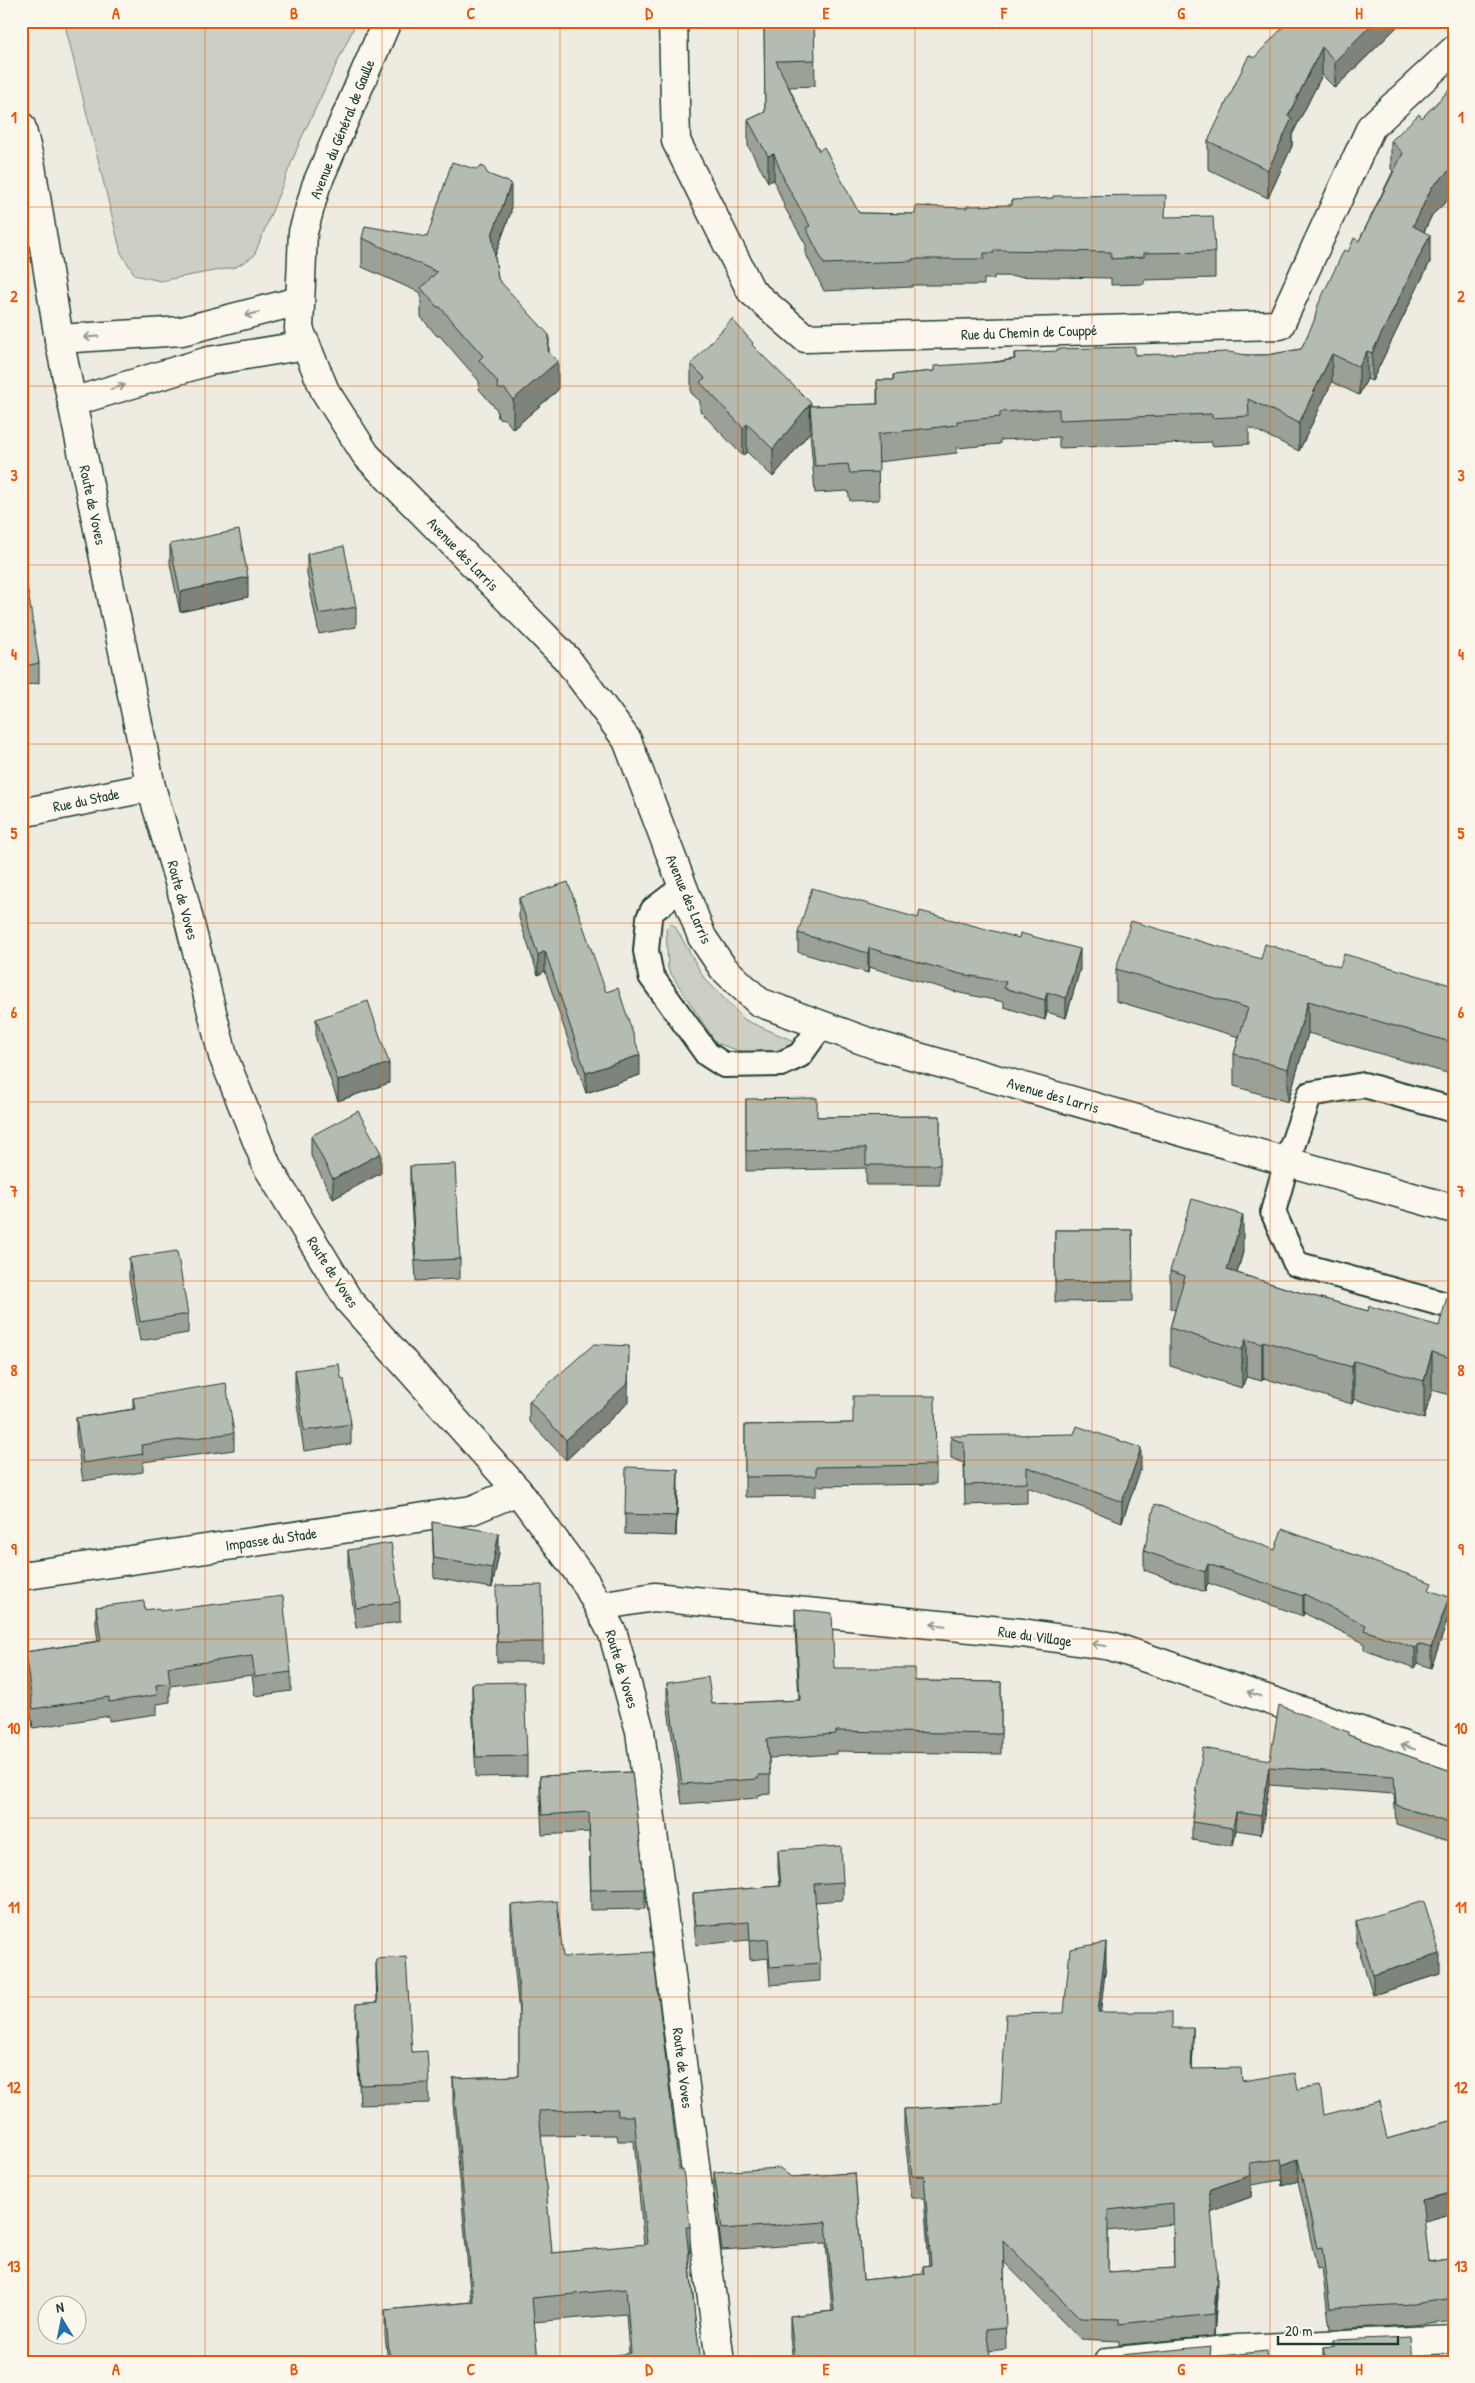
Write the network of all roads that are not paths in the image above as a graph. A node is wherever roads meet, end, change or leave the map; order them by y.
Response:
1 (387, 21) edge
2 (673, 21) edge
3 (1454, 50) edge
4 (21, 126) edge
5 (299, 301) junction
6 (303, 337) junction
7 (58, 339) junction
8 (72, 402) junction
9 (151, 787) junction
10 (21, 813) edge
11 (684, 887) junction
12 (820, 1026) junction
13 (1454, 1110) edge
14 (1287, 1161) junction
15 (1454, 1209) edge
16 (1454, 1307) edge
17 (518, 1491) junction
18 (21, 1576) edge
19 (599, 1606) junction
20 (1454, 1763) edge
21 (1454, 2339) edge
22 (720, 2362) edge
23 (1108, 2362) edge

1 - 5 street, Avenue du Général de Gaulle
2 - 3 street, Rue du Chemin de Couppé
4 - 7 street, Route de Voves
5 - 6 street, Avenue du Général de Gaulle
5 -> 7 street
8 -> 6 street
6 - 11 street, Avenue des Larris
7 - 8 street, Route de Voves
8 - 9 street, Route de Voves
9 - 10 street, Rue du Stade
9 - 17 street, Route de Voves
11 - 12 street, Avenue des Larris
11 - 12 lane
12 - 14 street, Avenue des Larris
13 - 14 lane
14 - 15 street, Avenue des Larris
14 - 16 lane
17 - 18 street, Impasse du Stade
17 - 19 street, Route de Voves
20 -> 19 street, Rue du Village
19 - 22 street, Route de Voves
21 - 23 street

